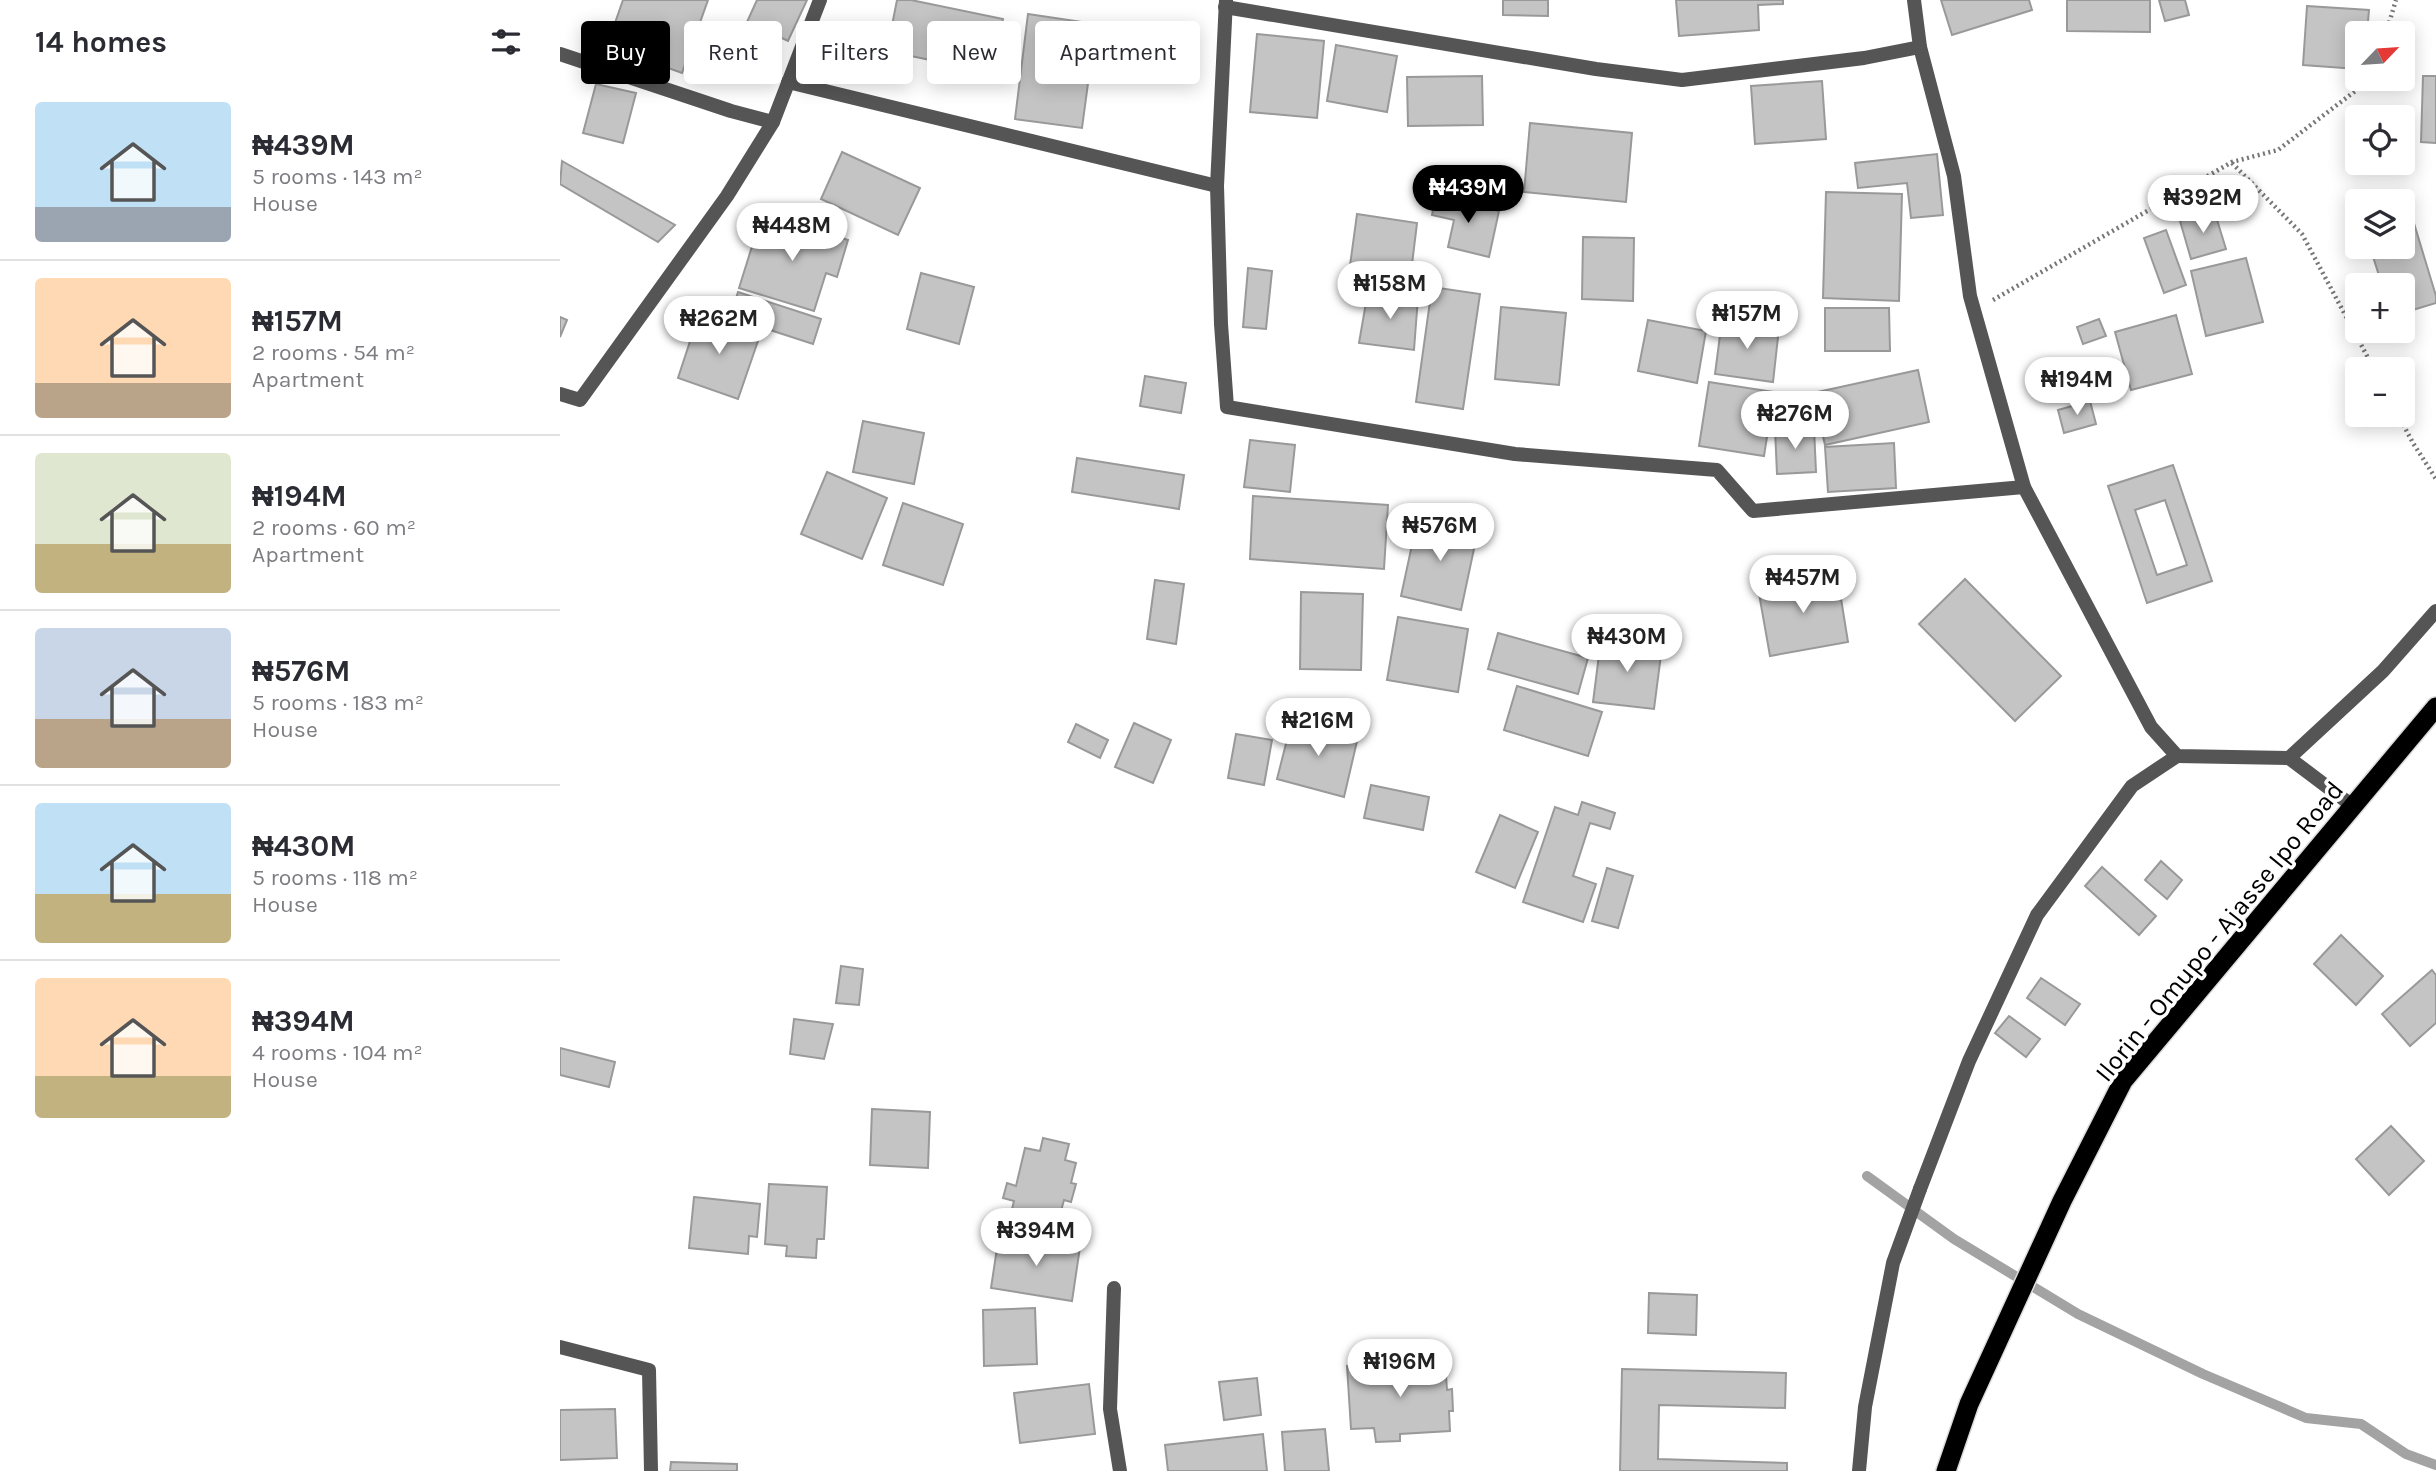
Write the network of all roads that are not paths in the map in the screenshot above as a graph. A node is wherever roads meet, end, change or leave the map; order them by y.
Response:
1 (820, 0) edge
2 (1914, 0) edge
3 (1225, 3) edge
4 (1920, 47) junction
5 (560, 54) edge
6 (788, 82) junction
7 (773, 122) junction
8 (1217, 186) junction
9 (560, 394) edge
10 (2024, 487) junction
11 (2436, 611) edge
12 (2436, 707) edge
13 (2177, 756) junction
14 (2289, 758) junction
15 (2354, 807) junction
16 (1114, 1288) dead end
17 (560, 1347) edge
18 (651, 1471) edge
19 (1119, 1471) edge
20 (1859, 1471) edge
21 (1945, 1471) edge

1 - 6 street
2 - 4 street
3 - 4 street
3 - 8 street
4 - 10 street
5 - 7 street
6 - 7 street
6 - 8 street
7 - 9 street
8 - 10 street
10 - 13 street
11 - 14 street
12 - 15 highway, Ilorin - Omupo - Ajasse Ipo Road
13 - 14 street
13 - 20 street
14 - 15 street
15 - 21 highway, Ilorin - Omupo - Ajasse Ipo Road
16 - 19 street
17 - 18 street

